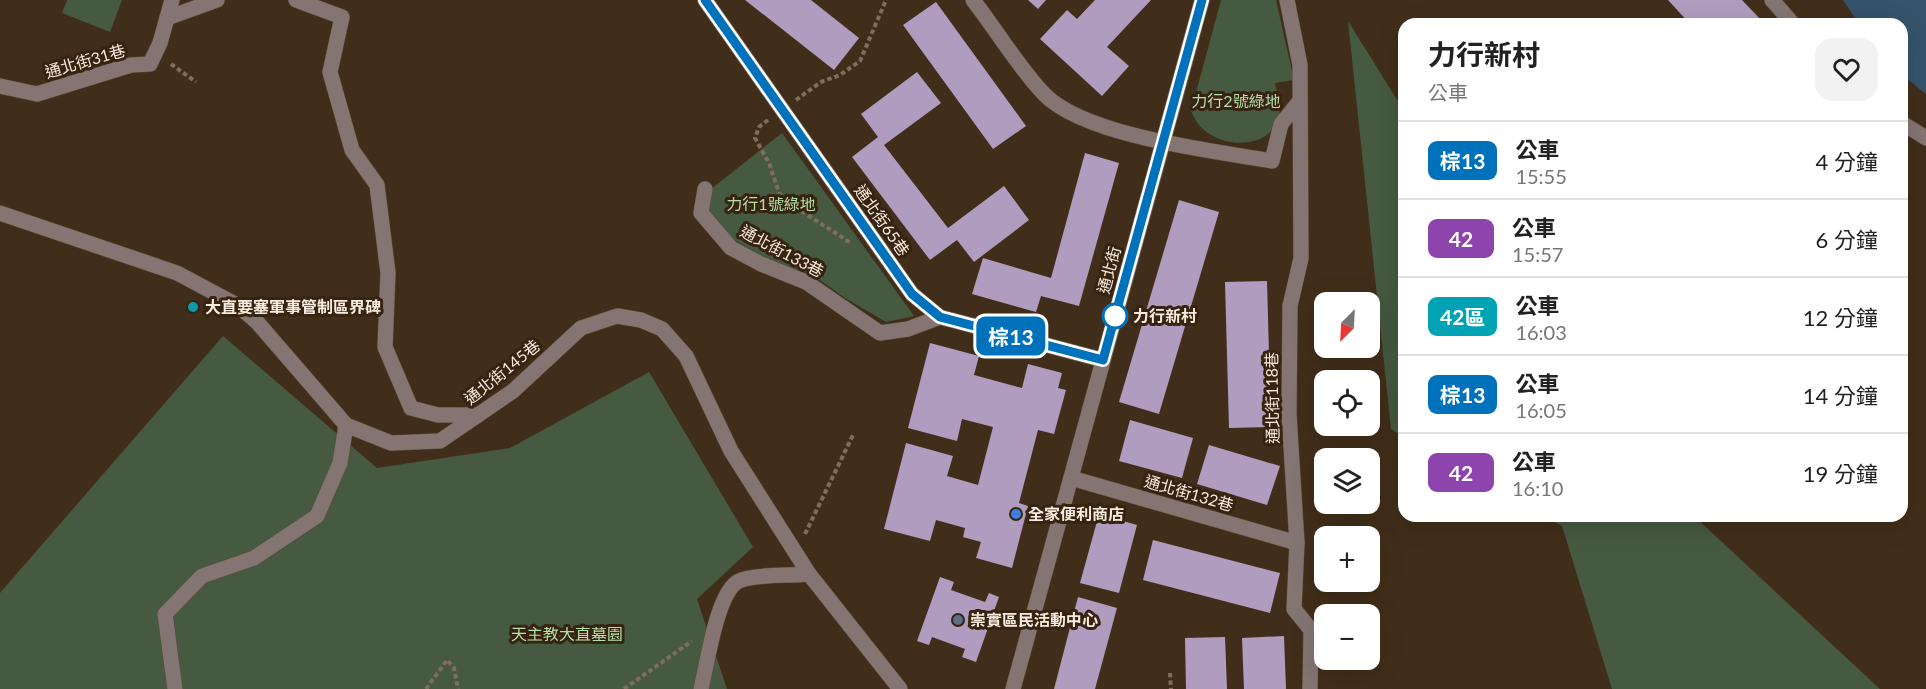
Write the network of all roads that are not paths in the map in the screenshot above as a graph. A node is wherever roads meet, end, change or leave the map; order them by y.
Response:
1 (172, 0) edge
2 (216, 0) edge
3 (296, 0) edge
4 (705, 0) edge
5 (973, 0) edge
6 (1202, 0) edge
7 (1287, 0) edge
8 (1772, 0) edge
9 (167, 18) junction
10 (1788, 18) edge
11 (0, 86) edge
12 (1299, 102) junction
13 (1908, 127) edge
14 (1926, 138) edge
15 (1163, 142) junction
16 (705, 189) dead end
17 (0, 213) edge
18 (940, 317) junction
19 (1103, 360) junction
20 (478, 415) junction
21 (346, 425) junction
22 (1071, 478) junction
23 (1298, 543) junction
24 (809, 574) junction
25 (175, 689) edge
26 (701, 689) edge
27 (900, 689) edge
28 (1013, 689) edge
29 (1310, 689) edge

1 - 9 street
2 - 9 street
3 - 20 street
4 - 18 street, 通北街65巷
5 - 15 street
6 - 15 street, 通北街
7 - 12 street, 通北街118巷
8 - 10 street
9 - 11 street, 通北街31巷
12 - 15 street
12 - 23 street, 通北街118巷
13 - 14 street
15 - 19 street, 通北街
16 - 18 street, 通北街133巷
17 - 21 street, 通北街145巷
18 - 19 street, 通北街65巷
19 - 22 street, 通北街
20 - 21 street, 通北街145巷
20 - 24 street, 通北街145巷
21 - 25 street
22 - 23 street, 通北街132巷
22 - 28 street, 通北街
23 - 29 street, 通北街118巷
24 - 26 street
24 - 27 street, 通北街145巷

